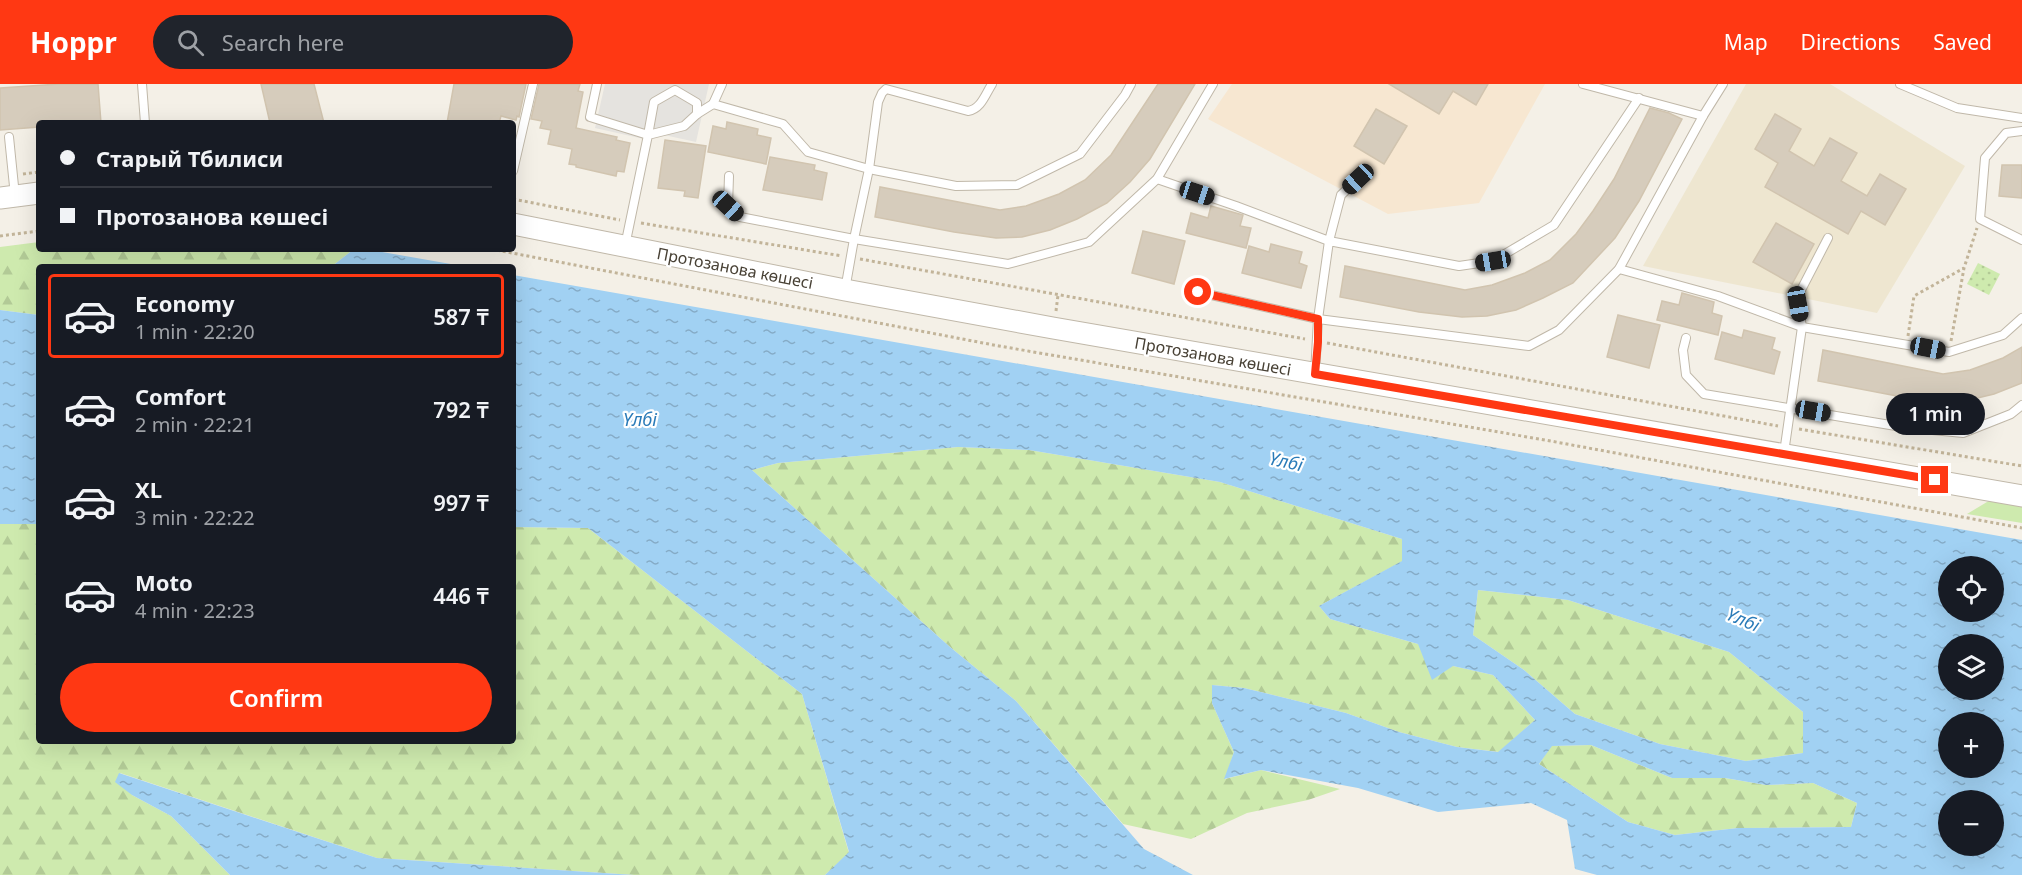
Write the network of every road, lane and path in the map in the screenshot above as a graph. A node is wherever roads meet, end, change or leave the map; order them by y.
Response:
1 (142, 84) edge
2 (533, 84) edge
3 (597, 84) edge
4 (723, 84) edge
5 (992, 84) edge
6 (1131, 84) edge
7 (1213, 84) edge
8 (1583, 84) edge
9 (1723, 84) edge
10 (1900, 84) edge
11 (1639, 98) junction
12 (713, 105) junction
13 (697, 114) junction
14 (1703, 116) junction
15 (2022, 118) edge
16 (146, 120) edge
17 (2022, 131) edge
18 (648, 135) junction
19 (9, 137) dead end
20 (516, 158) edge
21 (869, 169) junction
22 (729, 176) dead end
23 (1157, 179) junction
24 (1358, 179) dead end
25 (36, 194) edge
26 (8, 197) edge
27 (516, 200) edge
28 (1980, 219) junction
29 (630, 221) junction
30 (516, 225) edge
31 (36, 231) edge
32 (0, 236) edge
33 (1828, 238) dead end
34 (854, 239) junction
35 (2022, 240) edge
36 (1329, 241) junction
37 (625, 246) junction
38 (508, 252) edge
39 (851, 258) junction
40 (1964, 268) junction
41 (1619, 269) junction
42 (845, 290) junction
43 (1198, 292) dead end
44 (2022, 318) edge
45 (1318, 319) junction
46 (1802, 327) junction
47 (1686, 338) dead end
48 (1318, 342) junction
49 (1907, 344) junction
50 (1949, 352) junction
51 (1315, 374) junction
52 (2022, 405) edge
53 (1791, 407) junction
54 (1788, 428) junction
55 (1784, 453) junction
56 (2022, 466) edge
57 (2022, 496) edge
58 (2022, 528) edge

1 - 16 lane
2 - 20 lane
3 - 18 lane
4 - 12 lane
5 - 21 lane
6 - 21 lane
7 - 23 lane
8 - 11 lane
9 - 14 lane
10 - 15 lane
11 - 14 lane
11 - 36 lane
12 - 13 lane
12 - 21 lane
13 - 18 lane
13 - 18 lane
14 - 41 lane
17 - 28 lane
18 - 29 lane
19 - 26 lane
21 - 34 lane
22 - 34 lane
23 - 34 lane
23 - 36 lane
24 - 36 lane
25 - 26 street
27 - 29 path
28 - 35 lane
28 - 40 path
29 - 37 lane
29 - 39 path
30 - 37 street, Протозанова көшесі
31 - 32 path
33 - 46 lane
34 - 39 lane
36 - 45 lane
37 - 42 street, Протозанова көшесі
38 - 58 path
39 - 42 lane
39 - 48 path
40 - 49 path
40 - 50 path
41 - 45 lane
41 - 46 lane
42 - 51 street, Протозанова көшесі
43 - 45 lane
44 - 50 lane
45 - 48 lane
46 - 49 lane
46 - 53 lane
47 - 53 lane
48 - 51 lane
48 - 54 path
49 - 50 lane
51 - 55 street, Протозанова көшесі
52 - 53 lane
53 - 54 lane
54 - 55 lane
54 - 56 path
55 - 57 street, Протозанова көшесі

